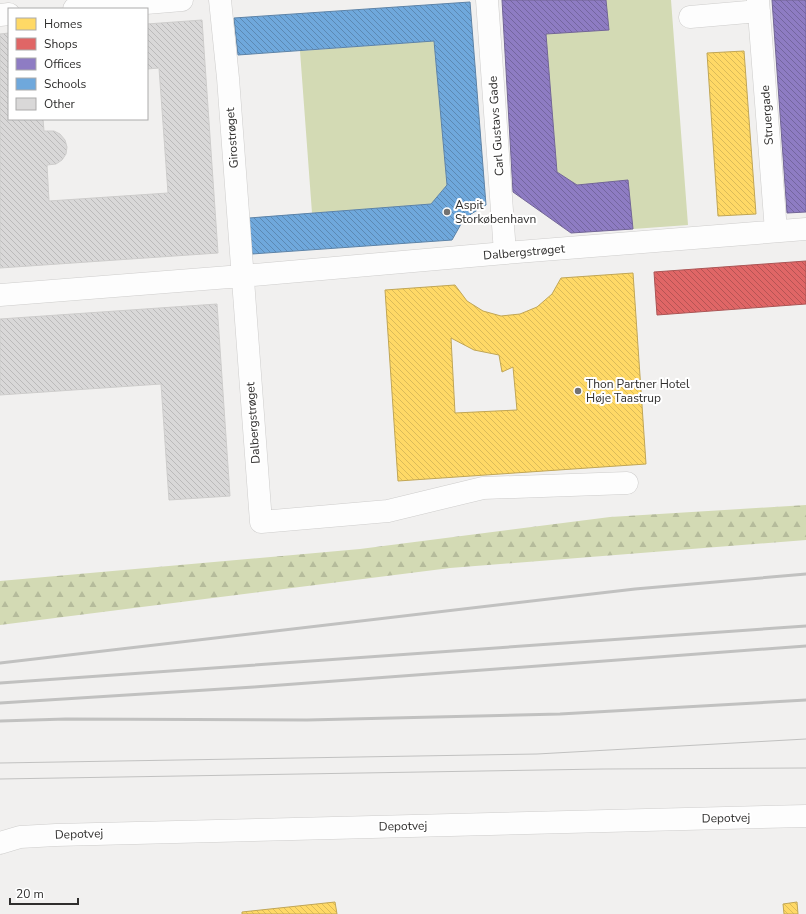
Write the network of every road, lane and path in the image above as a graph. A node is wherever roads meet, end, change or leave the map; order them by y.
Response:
1 (182, 0) edge
2 (220, 0) edge
3 (487, 0) edge
4 (759, 6) edge
5 (86, 8) edge
6 (690, 17) dead end
7 (806, 229) edge
8 (776, 231) junction
9 (505, 253) junction
10 (242, 276) junction
11 (0, 295) edge
12 (627, 483) dead end
13 (806, 816) edge
14 (0, 843) edge

1 - 5 street
2 - 10 street, Girostrøget
3 - 9 street, Carl Gustavs Gade
4 - 6 street
4 - 8 street, Struergade
7 - 8 street, Dalbergstrøget
8 - 9 street, Dalbergstrøget
9 - 10 street, Dalbergstrøget
10 - 11 street, Dalbergstrøget
10 - 12 street, Dalbergstrøget
13 - 14 street, Depotvej

